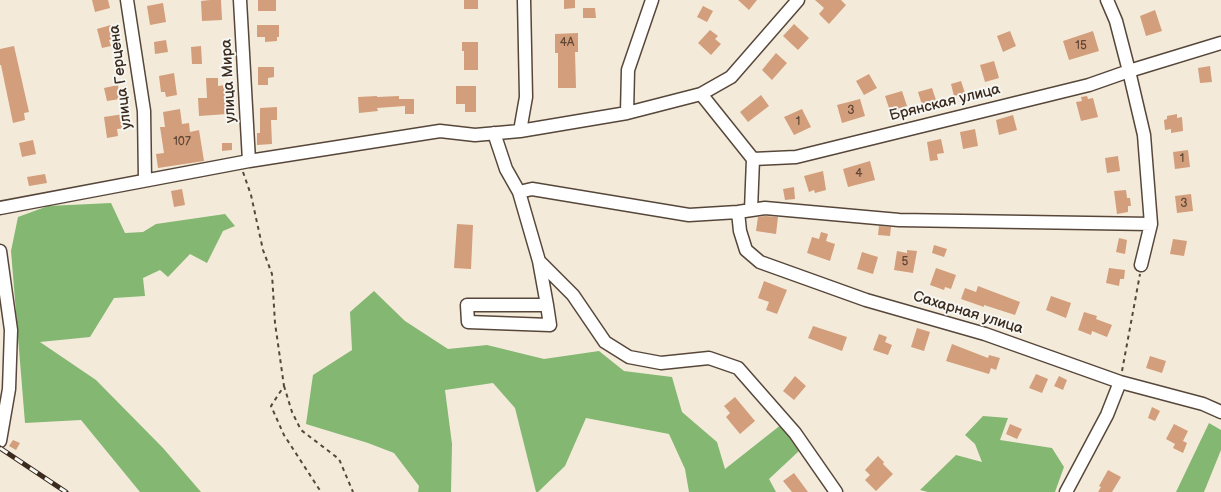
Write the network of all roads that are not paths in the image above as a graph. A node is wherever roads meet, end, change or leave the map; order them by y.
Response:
1 (128, 0) edge
2 (240, 0) edge
3 (524, 0) edge
4 (652, 0) edge
5 (798, 0) edge
6 (1107, 0) edge
7 (1221, 43) edge
8 (1130, 70) junction
9 (701, 94) junction
10 (627, 112) junction
11 (520, 132) junction
12 (494, 133) junction
13 (753, 159) junction
14 (244, 162) junction
15 (145, 180) junction
16 (519, 192) junction
17 (0, 208) edge
18 (744, 211) junction
19 (1151, 224) junction
20 (0, 251) edge
21 (539, 262) junction
22 (1141, 265) road end
23 (547, 305) junction
24 (1120, 382) junction
25 (1221, 412) edge
26 (0, 441) edge
27 (836, 492) edge
28 (1066, 492) edge

1 - 15 street, улица Герцена
2 - 14 street, улица Мира
3 - 11 street
4 - 10 street
5 - 9 street
6 - 8 street
7 - 8 street, Брянская улица
8 - 13 street, Брянская улица
8 - 19 street
9 - 10 street
9 - 13 street
10 - 11 street
11 - 12 street
12 - 14 street
12 - 16 street
13 - 18 street, Сахарная улица
14 - 15 street
15 - 17 street
16 - 18 street
16 - 21 street
18 - 19 street
18 - 24 street, Сахарная улица
19 - 22 street
20 - 26 street
21 - 23 street
21 - 27 street
23 - 23 street
24 - 25 street, Сахарная улица
24 - 28 street

